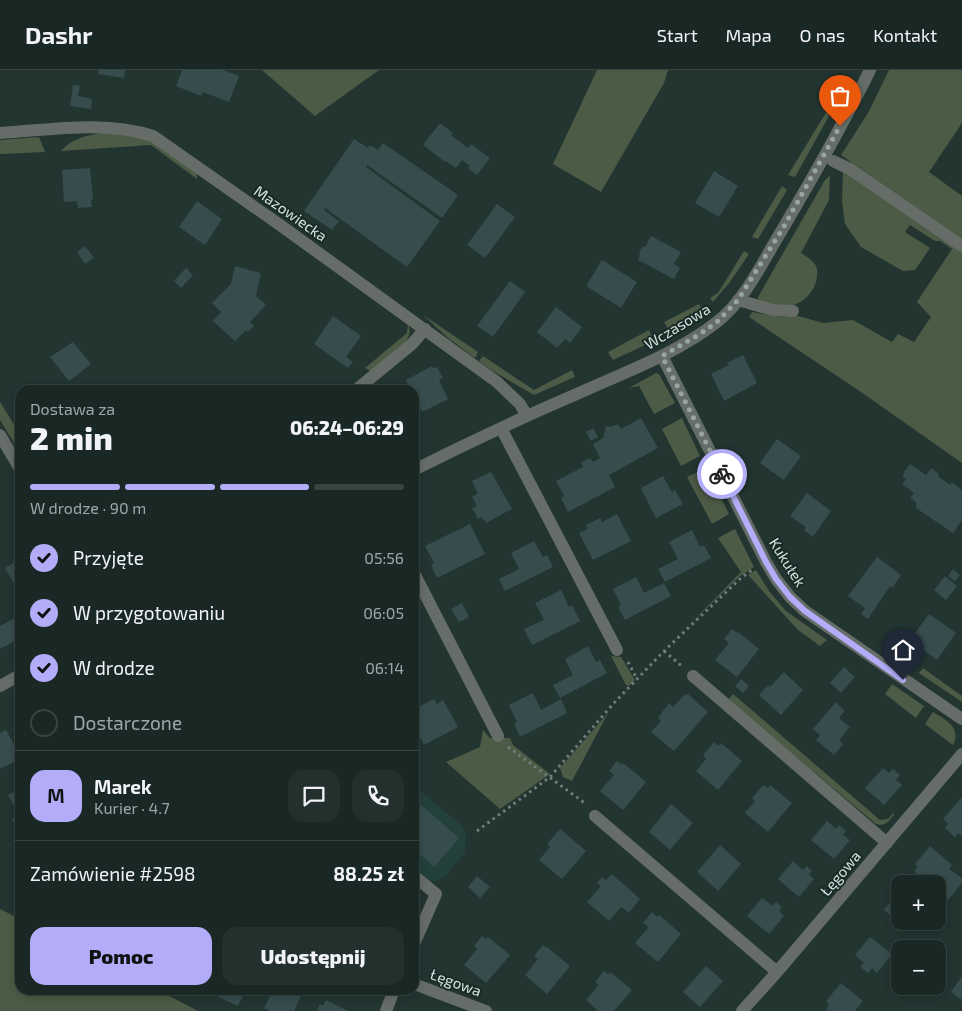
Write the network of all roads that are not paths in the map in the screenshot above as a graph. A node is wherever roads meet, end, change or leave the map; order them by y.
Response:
1 (870, 70) edge
2 (0, 133) edge
3 (828, 158) junction
4 (836, 175) dead end
5 (962, 246) edge
6 (738, 300) junction
7 (794, 311) dead end
8 (425, 330) junction
9 (662, 356) junction
10 (362, 385) edge
11 (527, 416) junction
12 (501, 428) junction
13 (0, 435) edge
14 (15, 461) edge
15 (419, 468) edge
16 (419, 583) edge
17 (617, 650) dead end
18 (693, 676) road end
19 (15, 677) edge
20 (0, 686) edge
21 (962, 719) edge
22 (498, 736) road end
23 (962, 754) edge
24 (595, 816) road end
25 (887, 843) junction
26 (419, 880) edge
27 (419, 933) edge
28 (778, 972) junction
29 (419, 986) edge
30 (392, 995) edge
31 (386, 1011) edge
32 (486, 1011) edge
33 (742, 1011) edge

1 - 3 street, Wczasowa
2 - 8 street, Mazowiecka
3 - 4 street
3 - 5 street
3 - 6 street, Wczasowa
6 - 7 street
6 - 9 street, Wczasowa
8 - 10 street
8 - 11 street, Mazowiecka
9 - 11 street, Wczasowa
9 - 21 street, Kukułek
11 - 12 street, Wczasowa
12 - 15 street, Wczasowa
12 - 17 street
13 - 14 street
16 - 22 street
18 - 25 street
19 - 20 street
23 - 25 street, Łęgowa
24 - 28 street
25 - 28 street, Łęgowa
26 - 27 street
28 - 33 street, Łęgowa
29 - 32 street, Łęgowa
30 - 31 street

